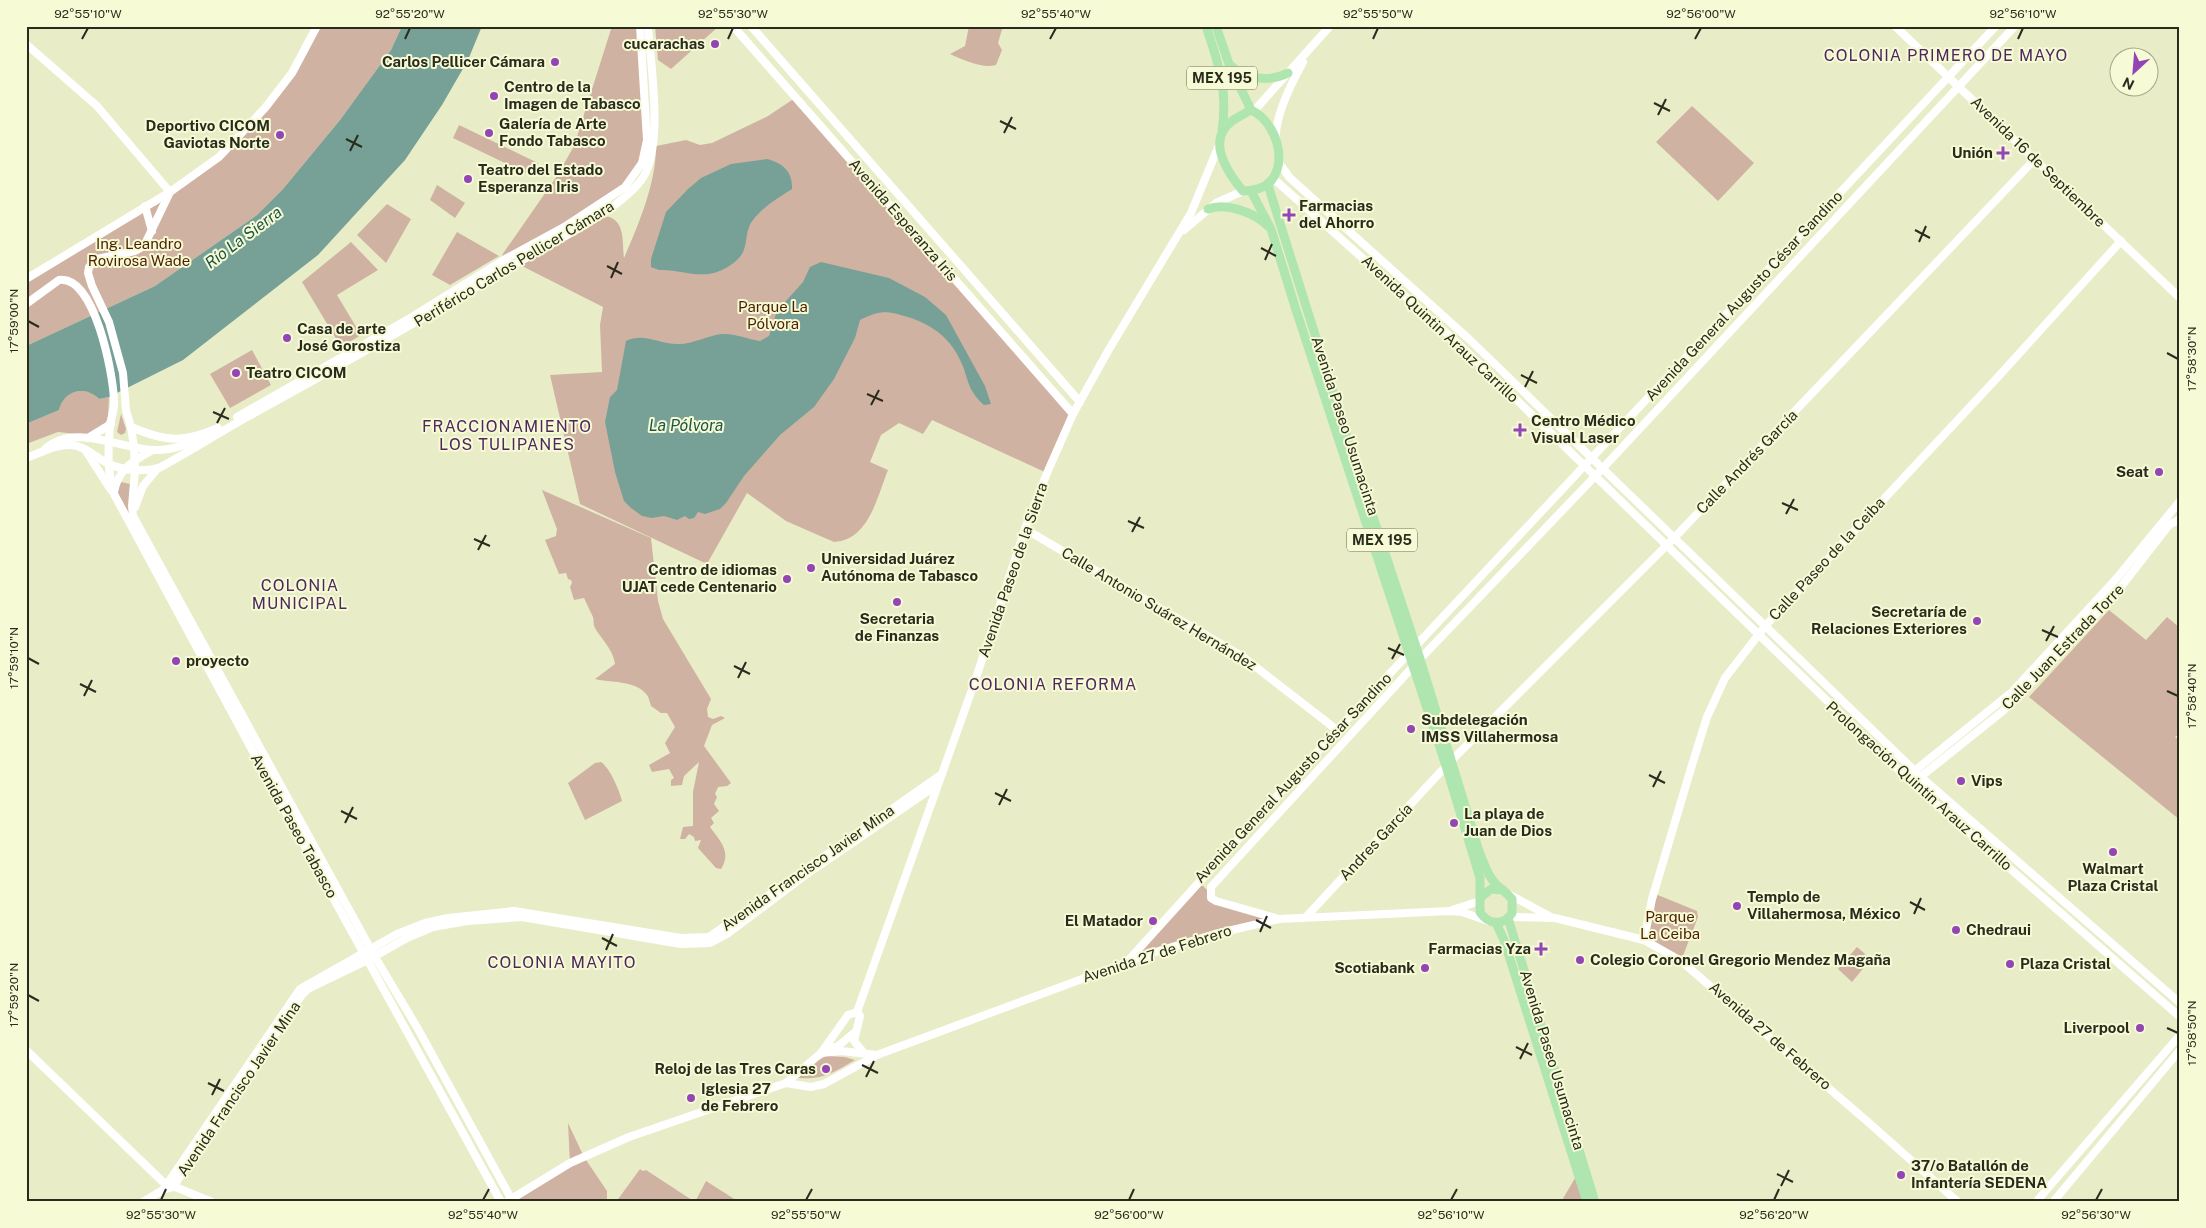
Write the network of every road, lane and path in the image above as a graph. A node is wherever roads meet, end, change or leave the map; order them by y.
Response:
1 (318, 26) edge
2 (640, 26) edge
3 (648, 26) edge
4 (733, 26) edge
5 (1206, 26) edge
6 (1216, 26) edge
7 (1330, 26) edge
8 (1895, 26) edge
9 (1996, 26) edge
10 (2015, 26) edge
11 (751, 27) edge
12 (744, 39) junction
13 (26, 44) edge
14 (1306, 54) junction
15 (1229, 64) junction
16 (1288, 73) junction
17 (1950, 78) junction
18 (1960, 87) junction
19 (1252, 111) junction
20 (1222, 132) junction
21 (1220, 142) junction
22 (1277, 142) junction
23 (2035, 159) junction
24 (1278, 162) junction
25 (1271, 182) junction
26 (1247, 191) junction
27 (170, 192) junction
28 (904, 202) junction
29 (145, 206) junction
30 (1208, 209) junction
31 (894, 210) junction
32 (152, 231) junction
33 (1272, 232) junction
34 (1179, 235) junction
35 (2121, 242) junction
36 (26, 279) edge
37 (2180, 298) edge
38 (26, 304) edge
39 (1080, 402) junction
40 (1073, 414) junction
41 (111, 424) junction
42 (132, 427) junction
43 (218, 428) junction
44 (88, 438) junction
45 (110, 443) junction
46 (134, 447) junction
47 (85, 449) junction
48 (153, 450) junction
49 (41, 452) junction
50 (1592, 457) junction
51 (26, 458) edge
52 (135, 460) junction
53 (109, 464) junction
54 (1584, 466) junction
55 (124, 468) junction
56 (158, 468) junction
57 (1603, 468) junction
58 (135, 470) junction
59 (1595, 476) junction
60 (114, 494) junction
61 (2180, 501) edge
62 (133, 516) junction
63 (2180, 519) edge
64 (1025, 529) junction
65 (1675, 537) junction
66 (1667, 546) junction
67 (2130, 568) junction
68 (1766, 625) junction
69 (1757, 635) junction
70 (1416, 646) junction
71 (1408, 654) junction
72 (1420, 659) junction
73 (1412, 668) junction
74 (1337, 730) junction
75 (1449, 763) junction
76 (1915, 771) junction
77 (942, 774) junction
78 (1921, 777) junction
79 (1909, 781) junction
80 (937, 785) junction
81 (1971, 820) junction
82 (1964, 828) junction
83 (1507, 893) junction
84 (1480, 899) junction
85 (1450, 911) junction
86 (1306, 917) junction
87 (1509, 918) junction
88 (1555, 918) junction
89 (1279, 919) junction
90 (1492, 922) junction
91 (1644, 940) junction
92 (2110, 942) junction
93 (367, 950) junction
94 (2103, 950) junction
95 (372, 959) junction
96 (1126, 962) junction
97 (2180, 1003) edge
98 (857, 1012) junction
99 (2180, 1017) edge
100 (854, 1033) junction
101 (2180, 1035) edge
102 (26, 1050) edge
103 (2180, 1050) edge
104 (822, 1052) junction
105 (864, 1053) junction
106 (877, 1055) junction
107 (786, 1083) junction
108 (167, 1187) junction
109 (511, 1201) edge
110 (143, 1202) edge
111 (212, 1202) edge
112 (501, 1202) edge
113 (1587, 1202) edge
114 (1595, 1202) edge
115 (1958, 1202) edge
116 (2036, 1202) edge
117 (2053, 1202) edge

1 - 27 main road
2 - 43 main road, Periférico Carlos Pellicer Cámara
3 - 56 main road, Periférico Carlos Pellicer Cámara
4 - 12 main road, Avenida Esperanza Iris
5 - 20 main road, MEX 195
6 - 15 main road, MEX 195
7 - 14 main road
8 - 17 main road, Avenida 16 de Septiembre
9 - 17 main road, Avenida General Augusto César Sandino
10 - 18 main road, Avenida General Augusto César Sandino
11 - 12 main road
11 - 28 main road, Avenida Esperanza Iris
12 - 31 main road, Avenida Esperanza Iris
13 - 27 main road
14 - 16 main road
14 - 22 main road
15 - 16 main road
15 - 19 main road, MEX 195
16 - 19 main road
17 - 18 main road, Avenida 16 de Septiembre
17 - 50 main road, Avenida General Augusto César Sandino
18 - 23 main road, Avenida 16 de Septiembre
18 - 57 main road, Avenida General Augusto César Sandino
19 - 20 main road
19 - 22 main road
20 - 21 main road
21 - 26 main road
21 - 34 main road, Avenida Paseo de la Sierra
22 - 24 main road
23 - 35 main road, Avenida 16 de Septiembre
23 - 65 main road, Calle Andrés García
24 - 25 main road
24 - 50 main road, Avenida Quintin Arauz Carrillo
25 - 26 main road
25 - 54 main road, Avenida Quintin Arauz Carrillo
25 - 70 main road, Avenida Paseo Usumacinta / MEX 195
26 - 30 main road, Avenida Paseo de la Sierra
26 - 33 main road, Avenida Paseo Usumacinta / MEX 195
27 - 29 main road
27 - 32 main road
28 - 31 main road
28 - 39 main road, Avenida Esperanza Iris
29 - 32 main road
29 - 36 main road
30 - 33 main road
30 - 34 main road, Avenida Paseo de la Sierra
31 - 40 main road, Avenida Esperanza Iris
32 - 42 main road, Avenida Paseo Tabasco
33 - 71 main road, Avenida Paseo Usumacinta / MEX 195
34 - 39 main road, Avenida Paseo de la Sierra
35 - 37 main road, Avenida 16 de Septiembre
35 - 68 main road, Calle Paseo de la Ceiba
38 - 41 main road, Avenida Paseo Tabasco
39 - 40 main road, Avenida Paseo de la Sierra
40 - 64 main road, Avenida Paseo de la Sierra
41 - 44 main road
41 - 45 main road, Avenida Paseo Tabasco
42 - 43 main road
42 - 46 main road, Avenida Paseo Tabasco
43 - 48 main road, Periférico Carlos Pellicer Cámara
44 - 45 main road, Periférico Carlos Pellicer Cámara
44 - 49 main road
45 - 46 main road, Periférico Carlos Pellicer Cámara
45 - 53 main road, Avenida Paseo Tabasco
46 - 48 main road, Periférico Carlos Pellicer Cámara
46 - 52 main road, Avenida Paseo Tabasco
47 - 49 main road
47 - 53 main road, Periférico Carlos Pellicer Cámara
47 - 60 main road
48 - 52 main road
49 - 51 main road
50 - 54 main road, Avenida General Augusto César Sandino
50 - 57 main road, Avenida Quintin Arauz Carrillo
52 - 55 main road
52 - 58 main road, Avenida Paseo Tabasco
53 - 55 main road, Periférico Carlos Pellicer Cámara
53 - 60 main road, Avenida Paseo Tabasco
54 - 59 main road, Avenida Quintin Arauz Carrillo
54 - 70 main road, Avenida General Augusto César Sandino
55 - 58 main road, Periférico Carlos Pellicer Cámara
55 - 60 main road
56 - 58 main road, Periférico Carlos Pellicer Cámara
56 - 62 main road
57 - 59 main road, Avenida General Augusto César Sandino
57 - 65 main road, Avenida Quintin Arauz Carrillo
58 - 62 main road, Avenida Paseo Tabasco
59 - 66 main road, Avenida Quintin Arauz Carrillo
59 - 72 main road, Avenida General Augusto César Sandino
60 - 93 main road, Avenida Paseo Tabasco
61 - 67 main road, Calle Juan Estrada Torre
62 - 93 main road, Avenida Paseo Tabasco
63 - 67 main road, Calle Juan Estrada Torre
64 - 74 main road, Calle Antonio Suárez Hernández
64 - 77 main road, Avenida Paseo de la Sierra
65 - 66 main road, Calle Andrés García
65 - 68 main road, Prolongación Quintín Arauz Carrillo
66 - 69 main road, Prolongación Quintín Arauz Carrillo
66 - 75 main road, Calle Andrés García
67 - 76 main road, Calle Juan Estrada Torre
67 - 78 main road, Calle Juan Estrada Torre
68 - 69 main road, Calle Paseo de la Ceiba
68 - 76 main road, Prolongación Quintín Arauz Carrillo
69 - 79 main road, Prolongación Quintín Arauz Carrillo
69 - 91 main road, Calle Paseo de la Ceiba
70 - 71 main road, Avenida General Augusto César Sandino
70 - 72 main road, Avenida Paseo Usumacinta / MEX 195
71 - 73 main road, Avenida Paseo Usumacinta / MEX 195
71 - 74 main road, Avenida General Augusto César Sandino
72 - 73 main road, Avenida General Augusto César Sandino
72 - 75 main road, Avenida Paseo Usumacinta / MEX 195
73 - 75 main road, Avenida Paseo Usumacinta / MEX 195
73 - 89 main road, Avenida General Augusto César Sandino
74 - 96 main road, Avenida General Augusto César Sandino
75 - 83 main road, Avenida Paseo Usumacinta / MEX 195
75 - 84 main road, Avenida Paseo Usumacinta / MEX 195
75 - 86 main road, Andres García
76 - 78 main road, Prolongación Quintín Arauz Carrillo
76 - 79 main road, Calle Juan Estrada Torre
77 - 80 main road, Avenida Paseo de la Sierra
77 - 93 main road, Avenida Francisco Javier Mina
78 - 79 main road, Calle Juan Estrada Torre
78 - 81 main road, Prolongación Quintín Arauz Carrillo
79 - 82 main road, Prolongación Quintín Arauz Carrillo
80 - 95 main road, Avenida Francisco Javier Mina
80 - 98 main road, Avenida Paseo de la Sierra
81 - 82 main road
81 - 92 main road, Prolongación Quintín Arauz Carrillo
82 - 94 main road, Prolongación Quintín Arauz Carrillo
83 - 84 main road
83 - 87 main road, Avenida Paseo Usumacinta
83 - 88 main road, Avenida 27 de Febrero
84 - 85 main road, Avenida 27 de Febrero
84 - 90 main road, Avenida Paseo Usumacinta
85 - 86 main road, Avenida 27 de Febrero
85 - 90 main road, Avenida 27 de Febrero
86 - 89 main road, Avenida 27 de Febrero
87 - 88 main road, Avenida 27 de Febrero
87 - 90 main road
87 - 114 main road, Avenida Paseo Usumacinta
88 - 91 main road, Avenida 27 de Febrero
89 - 96 main road, Avenida 27 de Febrero
90 - 113 main road, Avenida Paseo Usumacinta
91 - 115 main road, Avenida 27 de Febrero
92 - 94 main road
92 - 97 main road, Prolongación Quintín Arauz Carrillo
93 - 95 main road, Avenida Paseo Tabasco
93 - 108 main road, Avenida Francisco Javier Mina
94 - 99 main road, Prolongación Quintín Arauz Carrillo
95 - 108 main road, Avenida Francisco Javier Mina
95 - 109 main road, Avenida Paseo Tabasco
95 - 112 main road, Avenida Paseo Tabasco
96 - 106 main road, Avenida 27 de Febrero
98 - 100 main road, Avenida Paseo de la Sierra
98 - 104 main road
100 - 104 main road
100 - 105 main road
101 - 116 main road
102 - 108 main road
103 - 117 main road
104 - 105 main road, Avenida 27 de Febrero
104 - 107 main road, Avenida 27 de Febrero
105 - 106 main road, Avenida 27 de Febrero
106 - 107 main road, Avenida 27 de Febrero
107 - 109 main road, Avenida 27 de Febrero
108 - 110 main road, Avenida Francisco Javier Mina
108 - 111 main road

